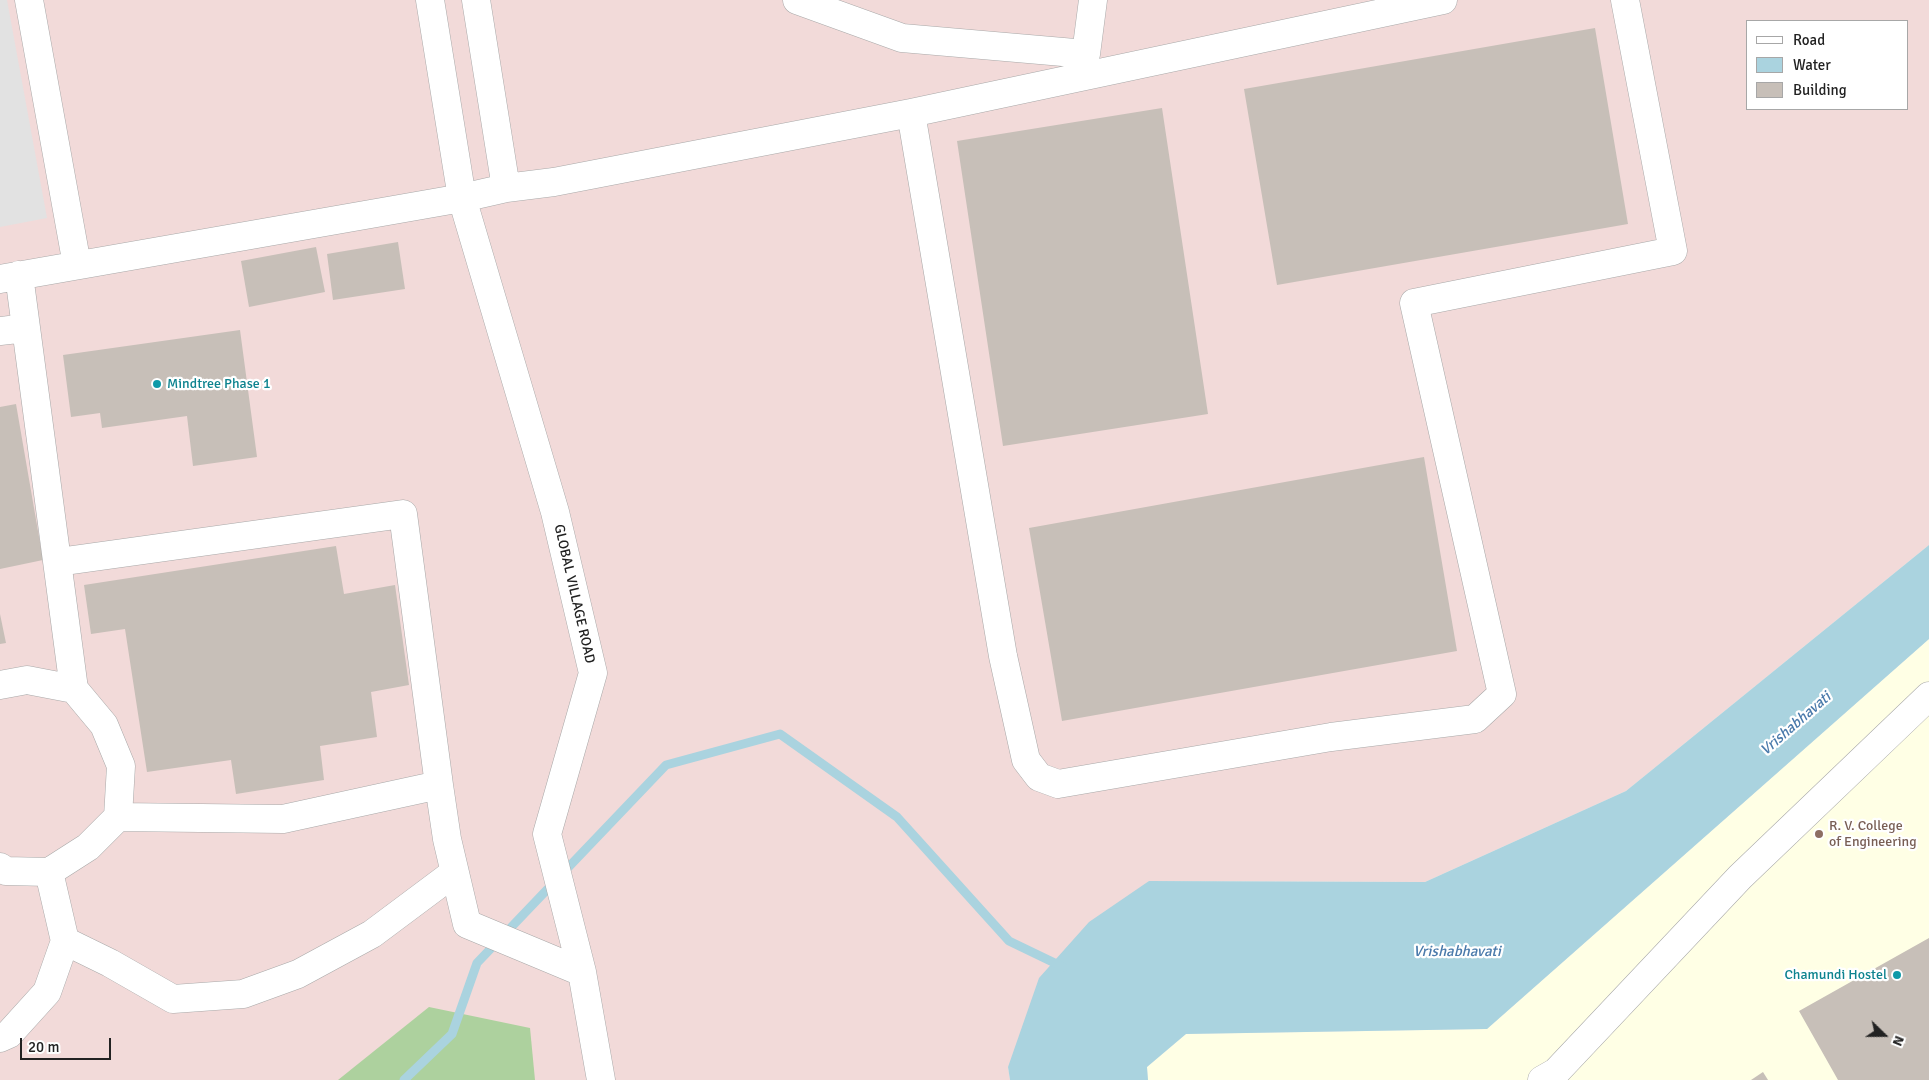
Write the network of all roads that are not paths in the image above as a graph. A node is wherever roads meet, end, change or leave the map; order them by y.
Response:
1 (29, 0) edge
2 (430, 0) edge
3 (476, 0) edge
4 (797, 0) edge
5 (1093, 0) edge
6 (1443, 0) edge
7 (1624, 0) edge
8 (911, 113) junction
9 (506, 188) junction
10 (462, 198) junction
11 (77, 265) junction
12 (10, 277) edge
13 (13, 330) edge
14 (58, 562) junction
15 (0, 685) edge
16 (74, 689) junction
17 (1929, 696) edge
18 (439, 785) junction
19 (118, 817) junction
20 (0, 867) edge
21 (49, 872) junction
22 (454, 872) junction
23 (65, 941) junction
24 (582, 972) junction
25 (0, 1038) edge
26 (601, 1080) edge
27 (1542, 1080) edge

1 - 11 street
2 - 10 street, GLOBAL VILLAGE ROAD
3 - 9 street
4 - 5 street
6 - 8 street
7 - 8 street
8 - 9 street
9 - 10 street
10 - 11 street
10 - 24 street, GLOBAL VILLAGE ROAD
11 - 12 street
12 - 13 street
13 - 14 street
14 - 16 street
14 - 18 street
15 - 16 street
16 - 19 street
17 - 27 street
18 - 19 street
18 - 22 street
19 - 21 street
20 - 21 street
21 - 23 street
22 - 23 street
22 - 24 street
23 - 25 street
24 - 26 street, GLOBAL VILLAGE ROAD

